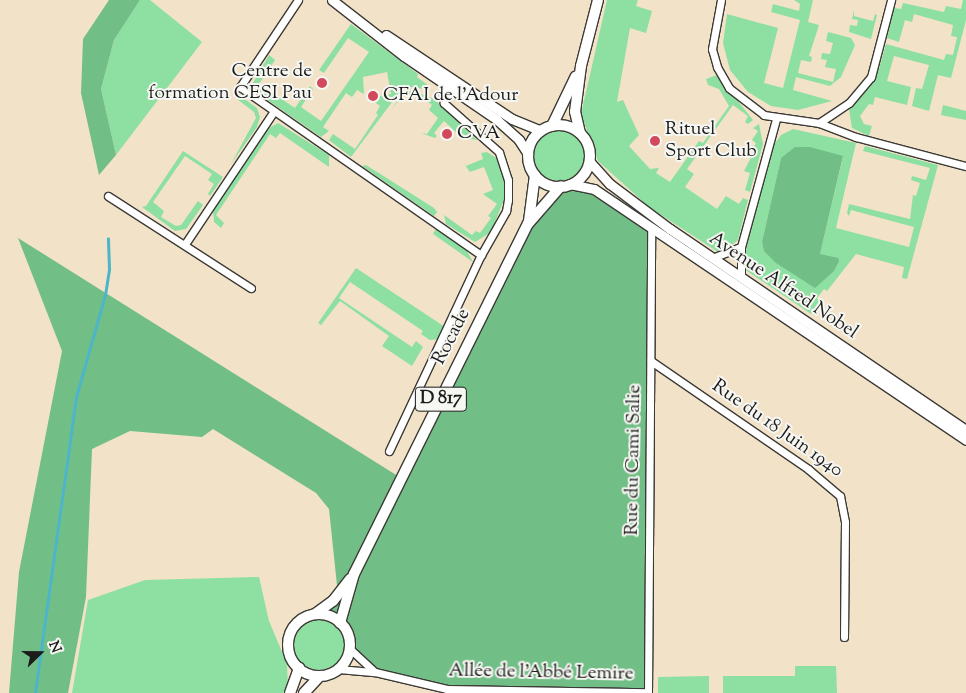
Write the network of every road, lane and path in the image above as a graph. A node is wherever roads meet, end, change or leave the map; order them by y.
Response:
1 (298, 0) edge
2 (332, 0) edge
3 (598, 0) edge
4 (720, 0) edge
5 (891, 0) edge
6 (581, 66) junction
7 (451, 83) junction
8 (274, 111) junction
9 (776, 118) junction
10 (819, 123) junction
11 (552, 126) junction
12 (541, 131) junction
13 (580, 133) junction
14 (528, 154) junction
15 (590, 161) junction
16 (966, 166) edge
17 (535, 175) junction
18 (566, 185) junction
19 (108, 196) dead end
20 (528, 224) junction
21 (651, 227) junction
22 (185, 244) junction
23 (741, 247) junction
24 (481, 255) junction
25 (712, 258) junction
26 (740, 275) junction
27 (251, 288) dead end
28 (651, 361) junction
29 (966, 430) edge
30 (966, 440) edge
31 (389, 451) dead end
32 (354, 574) junction
33 (315, 614) junction
34 (340, 623) junction
35 (844, 637) dead end
36 (350, 648) junction
37 (299, 668) junction
38 (338, 669) junction
39 (375, 672) junction
40 (320, 676) junction
41 (648, 692) edge
42 (290, 693) edge
43 (304, 693) edge

1 - 8 street
2 - 7 main road
3 - 6 main road
4 - 9 street
5 - 10 street
6 - 11 main road
6 - 13 main road
7 - 12 main road
7 - 14 main road
7 - 24 street
8 - 22 street
8 - 24 street
9 - 10 street
9 - 23 street
10 - 16 street
11 - 12 main road
11 - 13 main road
12 - 14 main road
13 - 15 main road
14 - 17 main road
15 - 18 main road
15 - 25 main road, Avenue Alfred Nobel
17 - 18 main road
17 - 20 main road, Rocade / D 817
18 - 20 main road, Rocade / D 817
18 - 21 main road
19 - 22 street
20 - 32 main road, Rocade / D 817
21 - 28 street, Rue du Cami Salie
21 - 30 main road
22 - 27 street
23 - 25 street
23 - 26 street
24 - 31 street
25 - 26 main road, Avenue Alfred Nobel
26 - 29 main road, Avenue Alfred Nobel
28 - 35 street, Rue du 18 Juin 1940
28 - 41 street, Rue du Cami Salie
32 - 33 main road, D 817
32 - 34 main road, D 817
33 - 34 main road
33 - 37 main road
34 - 36 main road
36 - 38 main road
36 - 39 street
37 - 40 main road
37 - 42 main road
38 - 39 street, Allée de l'Abbé Lemire
38 - 40 main road
39 - 41 street, Allée de l'Abbé Lemire
40 - 43 main road

